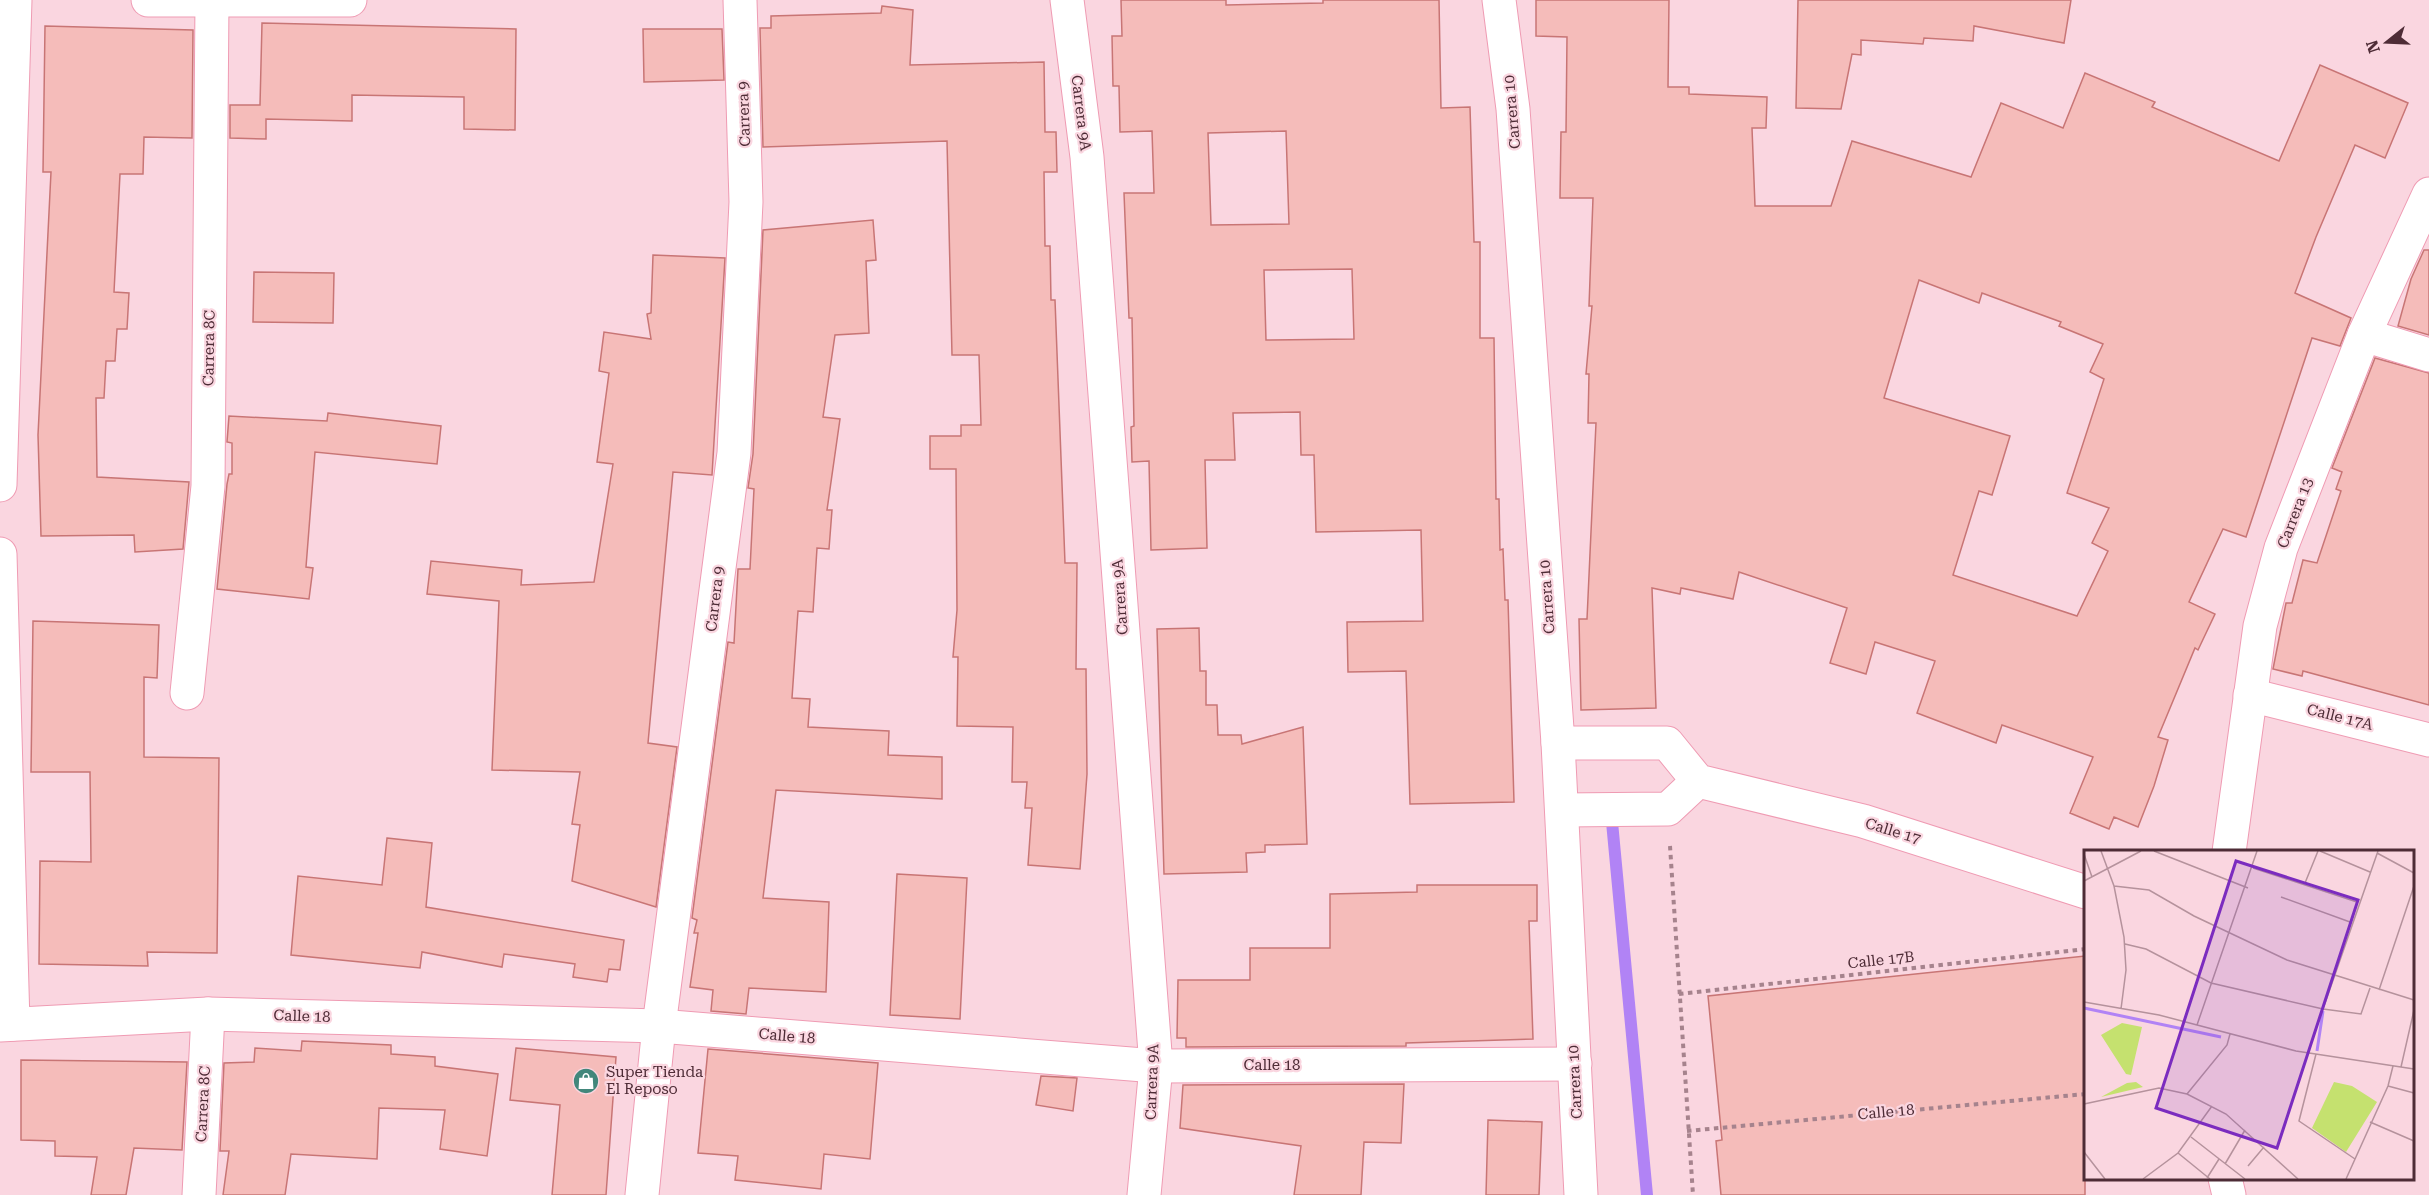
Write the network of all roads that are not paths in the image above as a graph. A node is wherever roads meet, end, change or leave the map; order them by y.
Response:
1 (15, 0) edge
2 (148, 0) edge
3 (350, 0) edge
4 (740, 0) edge
5 (1067, 0) edge
6 (1499, 0) edge
7 (212, 1) edge
8 (2429, 194) edge
9 (2364, 335) junction
10 (2429, 355) edge
11 (0, 485) edge
12 (0, 554) edge
13 (187, 693) dead end
14 (2250, 695) junction
15 (2429, 740) edge
16 (1558, 743) junction
17 (1698, 781) junction
18 (1562, 810) junction
19 (2229, 850) edge
20 (2084, 892) edge
21 (208, 1014) junction
22 (6, 1024) edge
23 (659, 1026) junction
24 (1575, 1064) junction
25 (1156, 1066) junction
26 (2225, 1180) edge
27 (199, 1195) edge
28 (642, 1195) edge
29 (1144, 1195) edge
30 (1581, 1195) edge
31 (2229, 1195) edge

1 - 11 street
2 - 7 street
3 - 7 street
4 - 23 street, Carrera 9
5 - 25 street, Carrera 9A
6 - 16 street, Carrera 10
7 - 13 street, Carrera 8C
8 - 9 street, Carrera 13
9 - 10 street
9 - 14 street, Carrera 13
12 - 22 street
14 - 15 street, Calle 17A
14 - 19 street, Carrera 13
16 - 17 street
16 - 18 street, Carrera 10
17 - 18 street
17 - 20 street, Calle 17
18 - 24 street, Carrera 10
21 - 22 street, Calle 18
21 - 23 street, Calle 18
21 - 27 street, Carrera 8C
23 - 25 street, Calle 18
23 - 28 street, Carrera 9
24 - 25 street, Calle 18
24 - 30 street, Carrera 10
25 - 29 street, Carrera 9A
26 - 31 street

